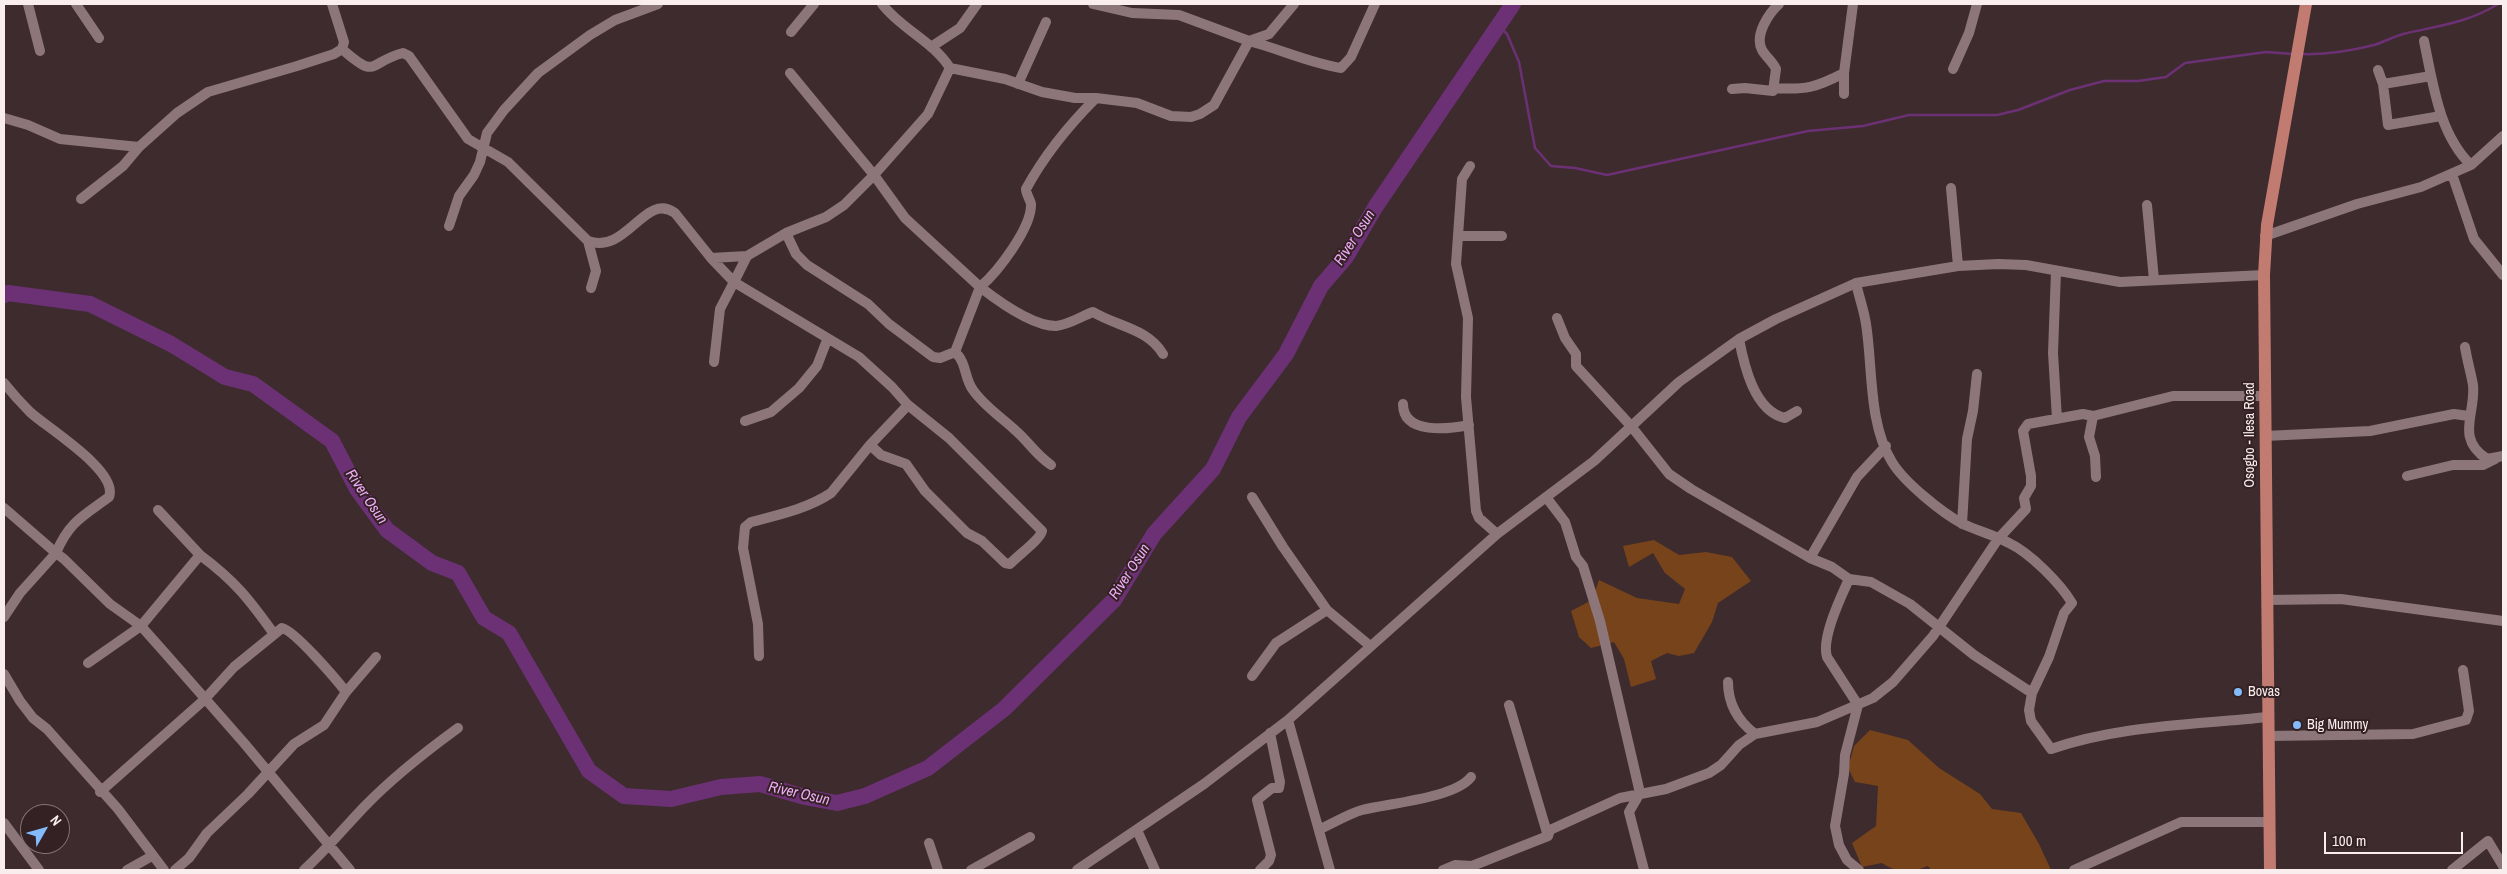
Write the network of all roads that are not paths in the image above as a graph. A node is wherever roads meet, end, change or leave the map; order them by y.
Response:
1 (28, 4) edge
2 (76, 4) edge
3 (332, 4) edge
4 (658, 4) edge
5 (814, 4) edge
6 (882, 4) edge
7 (977, 4) edge
8 (1093, 4) edge
9 (1294, 4) edge
10 (1375, 4) edge
11 (1779, 4) edge
12 (1853, 4) edge
13 (1977, 4) edge
14 (2306, 4) edge
15 (1105, 6) edge
16 (1046, 22) dead end
17 (791, 32) dead end
18 (99, 38) dead end
19 (1249, 41) junction
20 (2424, 41) dead end
21 (931, 47) junction
22 (342, 49) junction
23 (40, 52) dead end
24 (950, 68) junction
25 (1954, 69) dead end
26 (2378, 70) dead end
27 (790, 73) dead end
28 (1844, 73) junction
29 (2431, 76) junction
30 (1018, 84) junction
31 (2383, 84) junction
32 (1773, 88) junction
33 (1732, 89) dead end
34 (1844, 94) dead end
35 (1096, 98) junction
36 (2441, 116) junction
37 (4, 118) edge
38 (2503, 136) edge
39 (139, 147) junction
40 (482, 147) junction
41 (2470, 165) junction
42 (1470, 166) dead end
43 (2452, 174) junction
44 (874, 175) junction
45 (1951, 188) dead end
46 (81, 199) dead end
47 (2147, 205) dead end
48 (449, 226) dead end
49 (786, 233) junction
50 (1458, 236) junction
51 (1502, 236) dead end
52 (2265, 236) junction
53 (588, 241) junction
54 (747, 256) junction
55 (711, 258) junction
56 (1958, 266) junction
57 (2056, 271) junction
58 (2264, 275) junction
59 (2503, 275) edge
60 (2154, 280) junction
61 (734, 282) junction
62 (1856, 284) junction
63 (980, 287) junction
64 (591, 288) dead end
65 (1557, 318) dead end
66 (1739, 339) junction
67 (828, 340) junction
68 (2465, 347) dead end
69 (956, 352) junction
70 (1164, 354) dead end
71 (714, 362) dead end
72 (1977, 374) dead end
73 (4, 383) edge
74 (2265, 396) junction
75 (1403, 404) dead end
76 (908, 406) junction
77 (1797, 411) dead end
78 (2093, 416) junction
79 (2469, 416) junction
80 (2057, 419) junction
81 (745, 421) dead end
82 (1469, 425) junction
83 (1631, 426) junction
84 (2265, 436) junction
85 (870, 445) junction
86 (1886, 446) junction
87 (2501, 457) edge
88 (1051, 465) dead end
89 (2407, 476) dead end
90 (2096, 477) dead end
91 (1252, 497) dead end
92 (1546, 497) junction
93 (4, 508) edge
94 (158, 510) dead end
95 (1962, 524) junction
96 (2010, 528) junction
97 (1497, 534) junction
98 (1998, 539) junction
99 (2009, 543) junction
100 (56, 553) junction
101 (200, 555) junction
102 (1810, 558) junction
103 (1849, 579) junction
104 (2267, 600) junction
105 (1327, 610) junction
106 (4, 617) edge
107 (2503, 621) edge
108 (140, 626) junction
109 (1937, 627) junction
110 (274, 634) junction
111 (1369, 645) junction
112 (759, 656) dead end
113 (376, 657) dead end
114 (88, 663) dead end
115 (2463, 670) dead end
116 (4, 674) edge
117 (1252, 676) dead end
118 (1728, 682) dead end
119 (346, 692) junction
120 (2032, 693) junction
121 (204, 700) junction
122 (1509, 705) dead end
123 (1858, 705) junction
124 (2267, 717) junction
125 (1288, 720) junction
126 (458, 728) dead end
127 (1270, 734) junction
128 (1755, 734) junction
129 (2268, 736) junction
130 (268, 772) junction
131 (1471, 777) dead end
132 (100, 792) junction
133 (1640, 793) junction
134 (2268, 822) junction
135 (4, 823) edge
136 (1320, 829) junction
137 (1137, 830) junction
138 (1548, 836) junction
139 (1030, 837) dead end
140 (929, 843) dead end
141 (330, 846) junction
142 (152, 856) junction
143 (2503, 866) edge
144 (1472, 868) edge
145 (2077, 869) edge
146 (39, 870) edge
147 (127, 870) edge
148 (164, 870) edge
149 (175, 870) edge
150 (304, 870) edge
151 (350, 870) edge
152 (938, 870) edge
153 (971, 870) edge
154 (1077, 870) edge
155 (1155, 870) edge
156 (1260, 870) edge
157 (1330, 870) edge
158 (1443, 870) edge
159 (1644, 870) edge
160 (1859, 870) edge
161 (2270, 870) edge
162 (2452, 870) edge

1 - 23 street
2 - 18 street
3 - 22 street
4 - 40 street
5 - 17 street
6 - 21 street
7 - 21 street
8 - 15 street
9 - 19 street
10 - 19 street
11 - 32 street
12 - 28 street
13 - 25 street
14 - 52 main road, Osogbo - Ilesa Road
15 - 19 street
16 - 30 street
19 - 35 street
20 - 29 street
21 - 24 street
22 - 39 street
22 - 40 street
24 - 30 street
24 - 44 street
26 - 31 street
27 - 44 street
28 - 32 street
28 - 34 street
29 - 31 street
29 - 36 street
30 - 35 street
31 - 36 street
32 - 33 street
35 - 63 street
36 - 41 street
37 - 39 street
38 - 41 street
39 - 46 street
40 - 48 street
40 - 53 street
41 - 43 street
42 - 50 street
43 - 52 street
43 - 59 street
44 - 49 street
44 - 63 street
45 - 56 street
47 - 60 street
49 - 54 street
49 - 69 street
50 - 51 street
50 - 82 street
52 - 58 main road, Osogbo - Ilesa Road
53 - 55 street
53 - 64 street
54 - 55 street
54 - 61 street
55 - 61 street
56 - 57 street
56 - 62 street
57 - 60 street
57 - 80 street
58 - 60 street
58 - 74 main road, Osogbo - Ilesa Road
61 - 67 street
61 - 71 street
62 - 66 street
62 - 86 street
63 - 69 street
63 - 70 street
65 - 83 street
66 - 77 street
66 - 83 street
67 - 76 street
67 - 81 street
68 - 79 street
69 - 88 street
72 - 95 street
73 - 100 street
74 - 78 street
74 - 84 main road, Osogbo - Ilesa Road
75 - 82 street
76 - 85 street
76 - 85 street
78 - 80 street
78 - 90 street
79 - 84 street
79 - 87 street
80 - 96 street
82 - 97 street
83 - 92 street
83 - 102 street
84 - 104 main road, Osogbo - Ilesa Road
85 - 112 street
86 - 95 street
86 - 102 street
87 - 89 street
91 - 105 street
92 - 97 street
92 - 133 street
93 - 100 street
94 - 101 street
95 - 98 street
96 - 98 street
96 - 99 street
97 - 111 street
98 - 99 street
98 - 109 street
99 - 120 street
100 - 106 street
100 - 108 street
101 - 108 street
101 - 110 street
102 - 103 street
103 - 109 street
103 - 123 street
104 - 107 street
104 - 124 main road, Osogbo - Ilesa Road
105 - 111 street
105 - 117 street
108 - 114 street
108 - 121 street
109 - 120 street
109 - 123 street
110 - 119 street
110 - 121 street
111 - 125 street
113 - 119 street
115 - 129 street
116 - 132 street
118 - 128 street
119 - 130 street
120 - 124 street
121 - 130 street
121 - 132 street
122 - 138 street
123 - 128 street
123 - 160 street
124 - 129 main road, Osogbo - Ilesa Road
125 - 127 street
125 - 136 street
126 - 141 street
127 - 137 street
127 - 156 street
128 - 133 street
129 - 134 main road, Osogbo - Ilesa Road
130 - 141 street
130 - 149 street
131 - 136 street
132 - 142 street
133 - 138 street
133 - 159 street
134 - 145 street
134 - 161 main road, Osogbo - Ilesa Road
135 - 146 street
136 - 157 street
137 - 154 street
137 - 155 street
138 - 144 street
139 - 153 street
140 - 152 street
141 - 150 street
141 - 151 street
142 - 147 street
142 - 148 street
143 - 162 street
144 - 158 street

